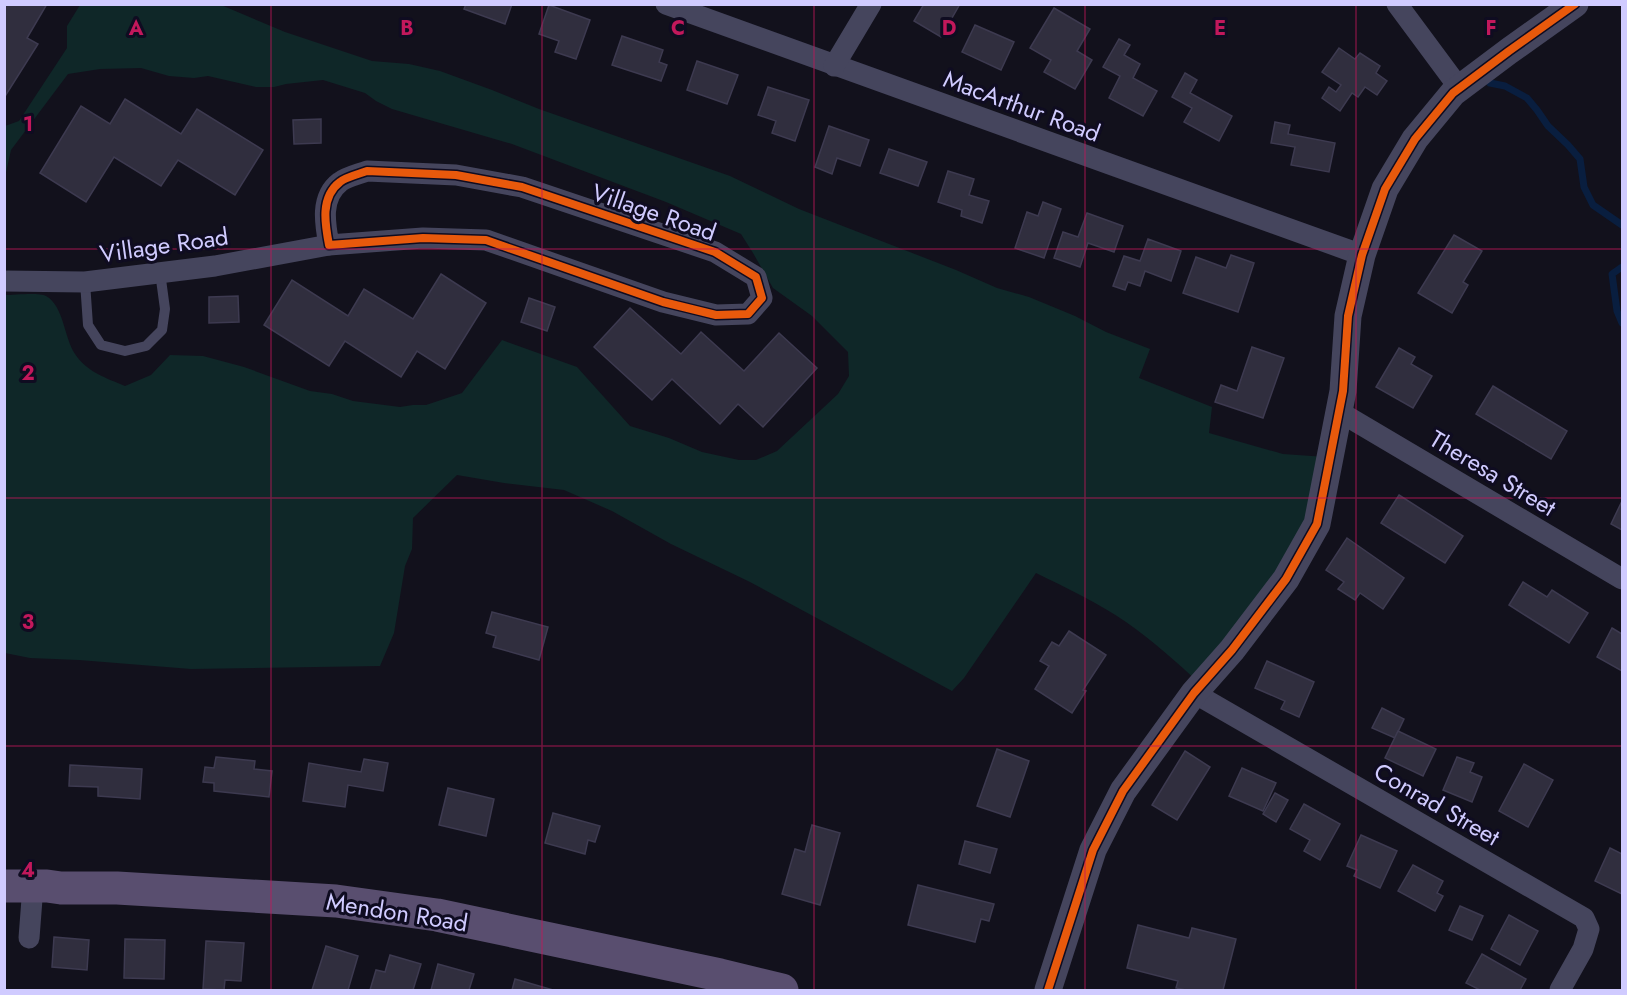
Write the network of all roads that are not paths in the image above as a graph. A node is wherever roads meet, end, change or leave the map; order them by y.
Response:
1 (666, 4) edge
2 (871, 4) edge
3 (1397, 4) edge
4 (1575, 4) edge
5 (834, 66) junction
6 (1460, 89) junction
7 (329, 245) junction
8 (1362, 255) junction
9 (160, 272) junction
10 (4, 281) edge
11 (85, 282) junction
12 (1338, 411) junction
13 (1623, 579) edge
14 (1194, 693) junction
15 (19, 886) edge
16 (29, 938) dead end
17 (782, 990) edge
18 (1048, 990) edge
19 (1560, 990) edge

1 - 5 street, MacArthur Road
2 - 5 street
3 - 6 street
4 - 6 street
5 - 8 street, MacArthur Road
6 - 8 street
7 - 7 street, Village Road
7 - 9 street, Village Road
8 - 12 street
9 - 11 street, Village Road
9 - 11 lane
10 - 11 street, Village Road
12 - 13 street, Theresa Street
12 - 14 street
14 - 18 street
14 - 19 street, Conrad Street
15 - 16 street
15 - 17 main road, Mendon Road

